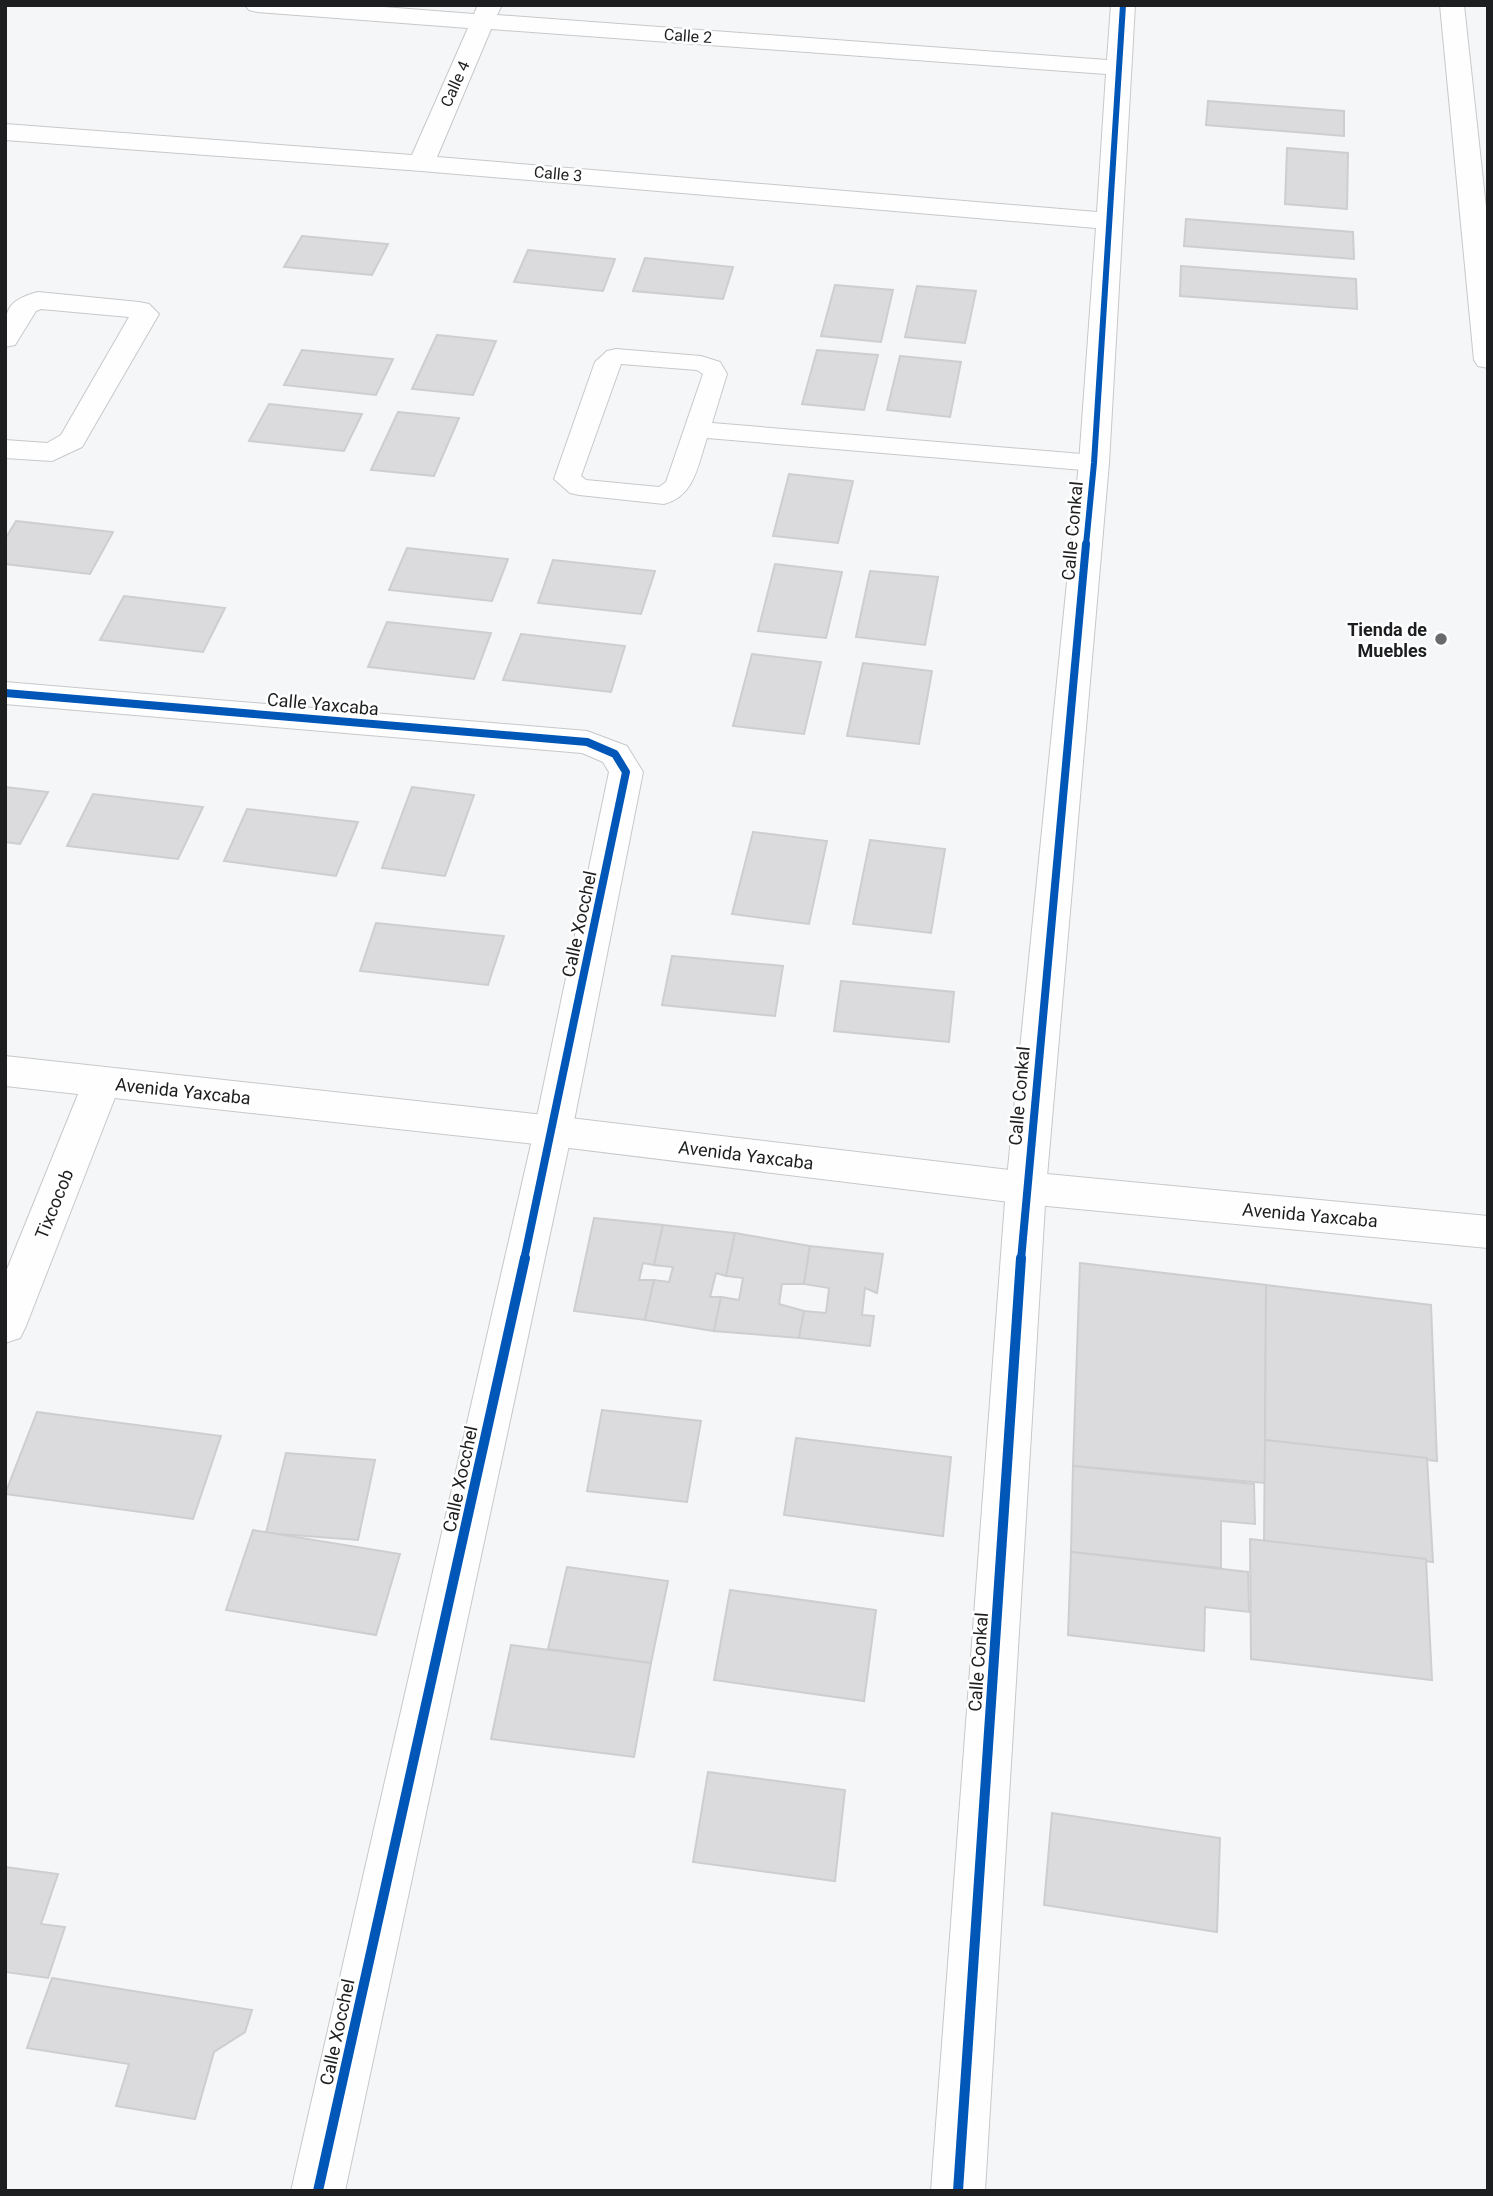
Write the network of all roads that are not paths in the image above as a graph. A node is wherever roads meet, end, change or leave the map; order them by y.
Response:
1 (257, 5) edge
2 (1123, 5) edge
3 (1452, 5) edge
4 (486, 13) edge
5 (1120, 68) junction
6 (5, 132) edge
7 (421, 163) junction
8 (1111, 221) junction
9 (5, 338) edge
10 (1488, 360) edge
11 (696, 429) junction
12 (5, 449) edge
13 (1094, 463) junction
14 (5, 693) edge
15 (626, 772) joint
16 (5, 1071) edge
17 (102, 1082) junction
18 (553, 1132) junction
19 (1026, 1188) junction
20 (1488, 1232) edge
21 (5, 1326) edge
22 (318, 2191) edge
23 (958, 2191) edge

1 - 4 street, Calle 2
2 - 5 street, Calle Conkal
3 - 10 street
4 - 5 street, Calle 2
4 - 7 street, Calle 4
5 - 8 street, Calle Conkal
6 - 7 street, Calle 3
7 - 8 street, Calle 3
8 - 13 street, Calle Conkal
9 - 12 street
11 - 11 lane
11 - 13 lane
13 - 19 street, Calle Conkal
14 - 15 street, Calle Yaxcaba
15 - 18 street, Calle Xocchel
16 - 17 street, Avenida Yaxcaba
17 - 18 street, Avenida Yaxcaba
17 - 21 street, Tixcocob
18 - 19 street, Avenida Yaxcaba
18 - 22 street, Calle Xocchel
19 - 20 street, Avenida Yaxcaba
19 - 23 street, Calle Conkal

